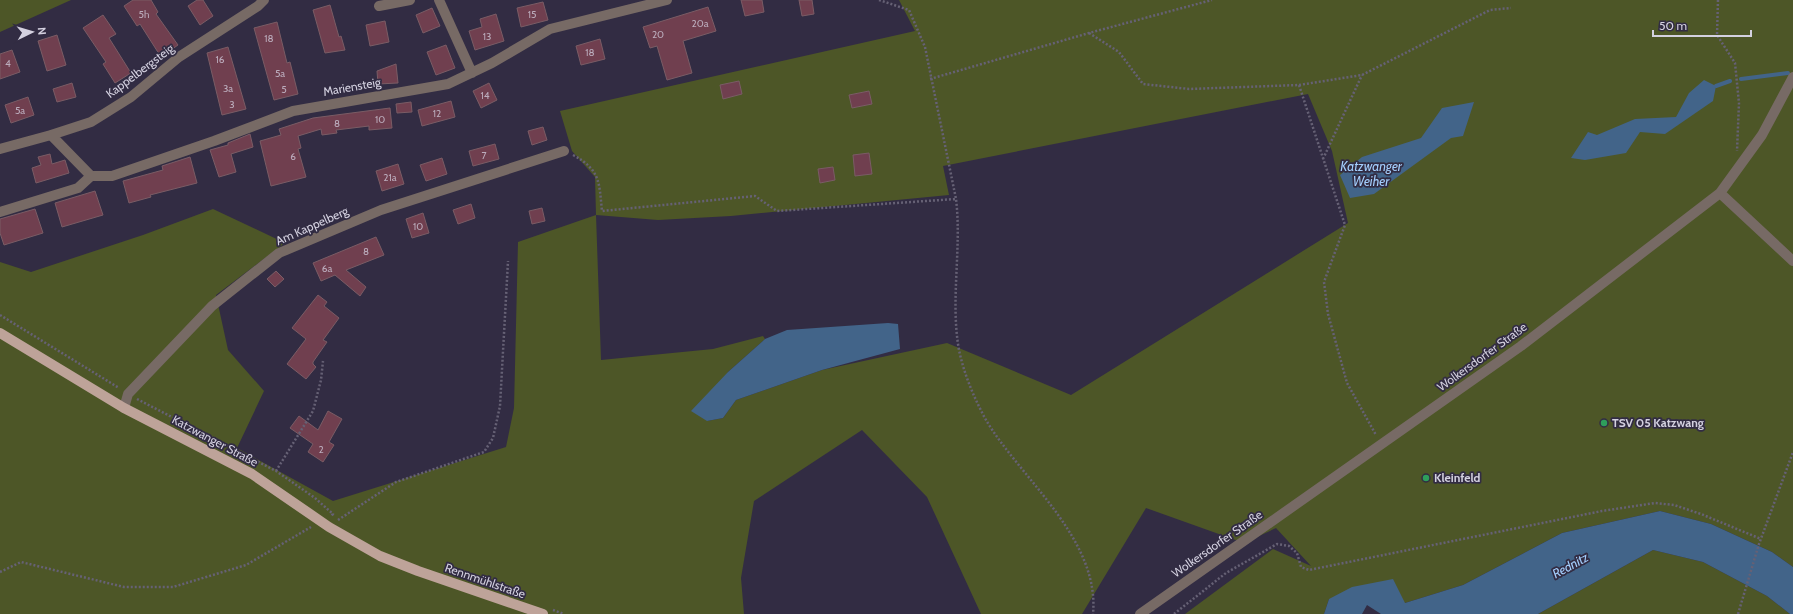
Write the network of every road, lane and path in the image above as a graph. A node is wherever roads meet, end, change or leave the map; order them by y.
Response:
1 (264, 0) edge
2 (410, 0) edge
3 (439, 0) edge
4 (667, 0) edge
5 (879, 0) edge
6 (1212, 0) edge
7 (1718, 0) edge
8 (379, 6) dead end
9 (1511, 8) dead end
10 (1088, 32) junction
11 (472, 73) junction
12 (1362, 75) junction
13 (1793, 77) edge
14 (930, 79) junction
15 (1299, 85) junction
16 (51, 135) junction
17 (0, 149) edge
18 (564, 150) joint
19 (1323, 160) junction
20 (1736, 171) junction
21 (91, 176) junction
22 (1720, 194) junction
23 (956, 198) junction
24 (0, 212) edge
25 (508, 261) dead end
26 (1793, 261) edge
27 (0, 315) edge
28 (0, 333) edge
29 (323, 361) dead end
30 (128, 394) junction
31 (124, 408) junction
32 (1382, 444) junction
33 (1793, 452) edge
34 (276, 471) dead end
35 (325, 524) junction
36 (1761, 539) junction
37 (418, 571) joint
38 (0, 572) edge
39 (543, 614) edge
40 (1093, 614) edge
41 (1140, 614) edge
42 (1174, 614) edge
43 (1738, 614) edge

1 - 16 street, Kappelbergsteig
2 - 8 street
3 - 11 street
4 - 11 street, Mariensteig
5 - 14 path
6 - 10 path
7 - 20 path
9 - 12 path
10 - 14 path
10 - 15 path
11 - 21 street, Mariensteig
12 - 15 path
12 - 19 path
13 - 20 street, Wolkersdorfer Straße
14 - 23 path
15 - 19 path
16 - 17 street, Kappelbergsteig
16 - 21 street
18 - 23 path
18 - 30 street, Am Kappelberg
19 - 32 path
20 - 22 street, Wolkersdorfer Straße
21 - 24 street
22 - 26 street
22 - 32 street, Wolkersdorfer Straße
23 - 40 path
25 - 35 path
27 - 30 path
28 - 31 main road, Katzwanger Straße
29 - 34 path
30 - 31 street, Am Kappelberg
31 - 35 main road, Katzwanger Straße
32 - 41 street, Wolkersdorfer Straße
33 - 36 path
35 - 37 main road, Katzwanger Straße
35 - 38 path
36 - 42 path
36 - 43 path
37 - 39 main road, Rennmühlstraße

